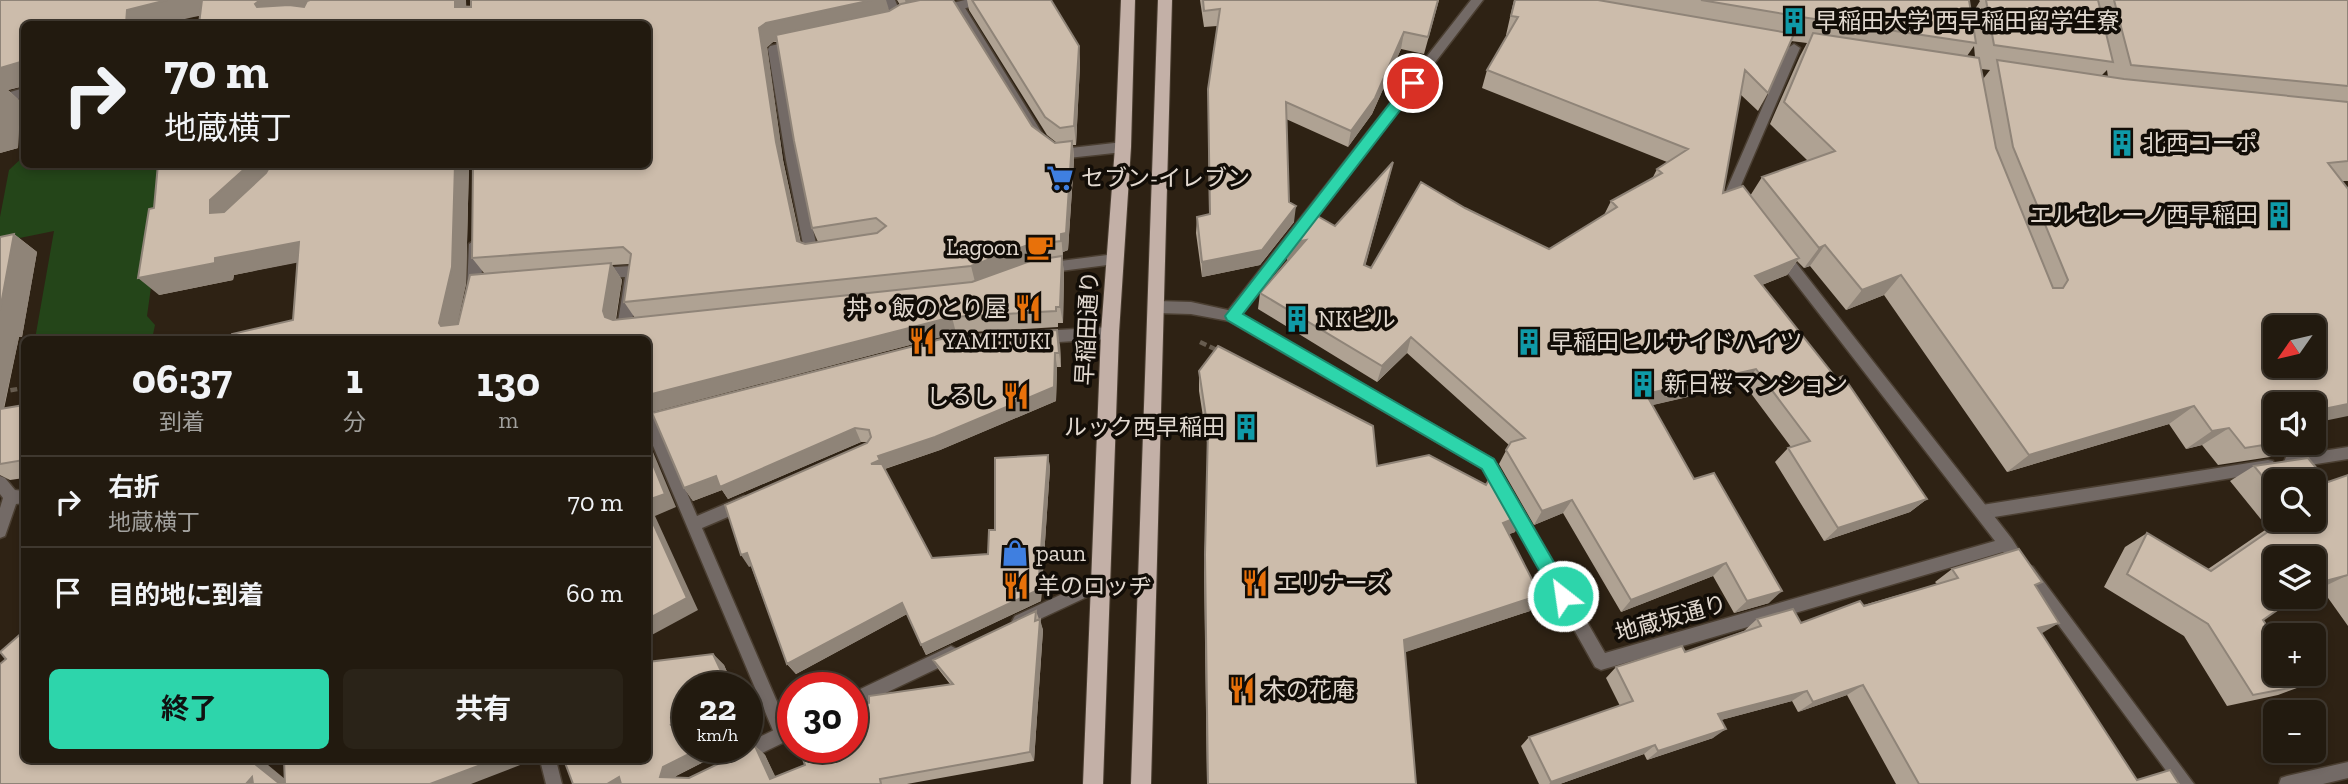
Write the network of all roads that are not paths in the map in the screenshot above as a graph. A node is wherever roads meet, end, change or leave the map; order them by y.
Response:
1 (889, 0) edge
2 (984, 0) edge
3 (1128, 0) edge
4 (1165, 0) edge
5 (1477, 0) edge
6 (958, 6) junction
7 (932, 12) edge
8 (918, 14) edge
9 (905, 17) junction
10 (889, 25) edge
11 (812, 41) edge
12 (1794, 48) edge
13 (21, 94) edge
14 (0, 100) edge
15 (1122, 147) junction
16 (1749, 212) edge
17 (476, 231) edge
18 (1774, 244) edge
19 (835, 250) edge
20 (1115, 259) junction
21 (1032, 270) edge
22 (580, 275) edge
23 (471, 306) edge
24 (1157, 307) junction
25 (1233, 316) junction
26 (652, 325) edge
27 (1110, 333) junction
28 (1020, 338) edge
29 (689, 411) edge
30 (651, 420) edge
31 (651, 428) edge
32 (2348, 453) edge
33 (0, 483) edge
34 (18, 497) edge
35 (756, 498) edge
36 (1982, 512) junction
37 (694, 525) junction
38 (0, 531) edge
39 (2007, 544) junction
40 (1101, 583) junction
41 (1004, 629) edge
42 (966, 647) edge
43 (868, 693) edge
44 (777, 708) edge
45 (777, 737) edge
46 (549, 763) edge
47 (720, 765) edge
48 (2348, 770) edge
49 (554, 784) edge
50 (1094, 784) edge
51 (1141, 784) edge
52 (2186, 784) edge
53 (2287, 784) edge

1 - 9 street
2 - 6 street
3 - 15 main road, 早稲田通り
4 - 24 main road
5 - 25 street
6 - 7 street
6 - 15 street
8 - 9 street
9 - 10 street
11 - 19 street
12 - 16 street
13 - 14 street
15 - 20 main road, 早稲田通り
17 - 23 street
18 - 36 street
20 - 21 street
20 - 27 main road, 早稲田通り
22 - 26 street
24 - 25 street, 地蔵坂通り
24 - 51 main road
25 - 39 street, 地蔵坂通り
27 - 28 street
27 - 40 main road, 早稲田通り
29 - 30 street
31 - 37 street
32 - 36 street
33 - 34 street
34 - 38 street
35 - 37 street
36 - 39 street
37 - 44 street
39 - 52 street
40 - 41 street
40 - 50 main road, 早稲田通り
42 - 43 street
45 - 47 street
46 - 49 street
48 - 53 street

